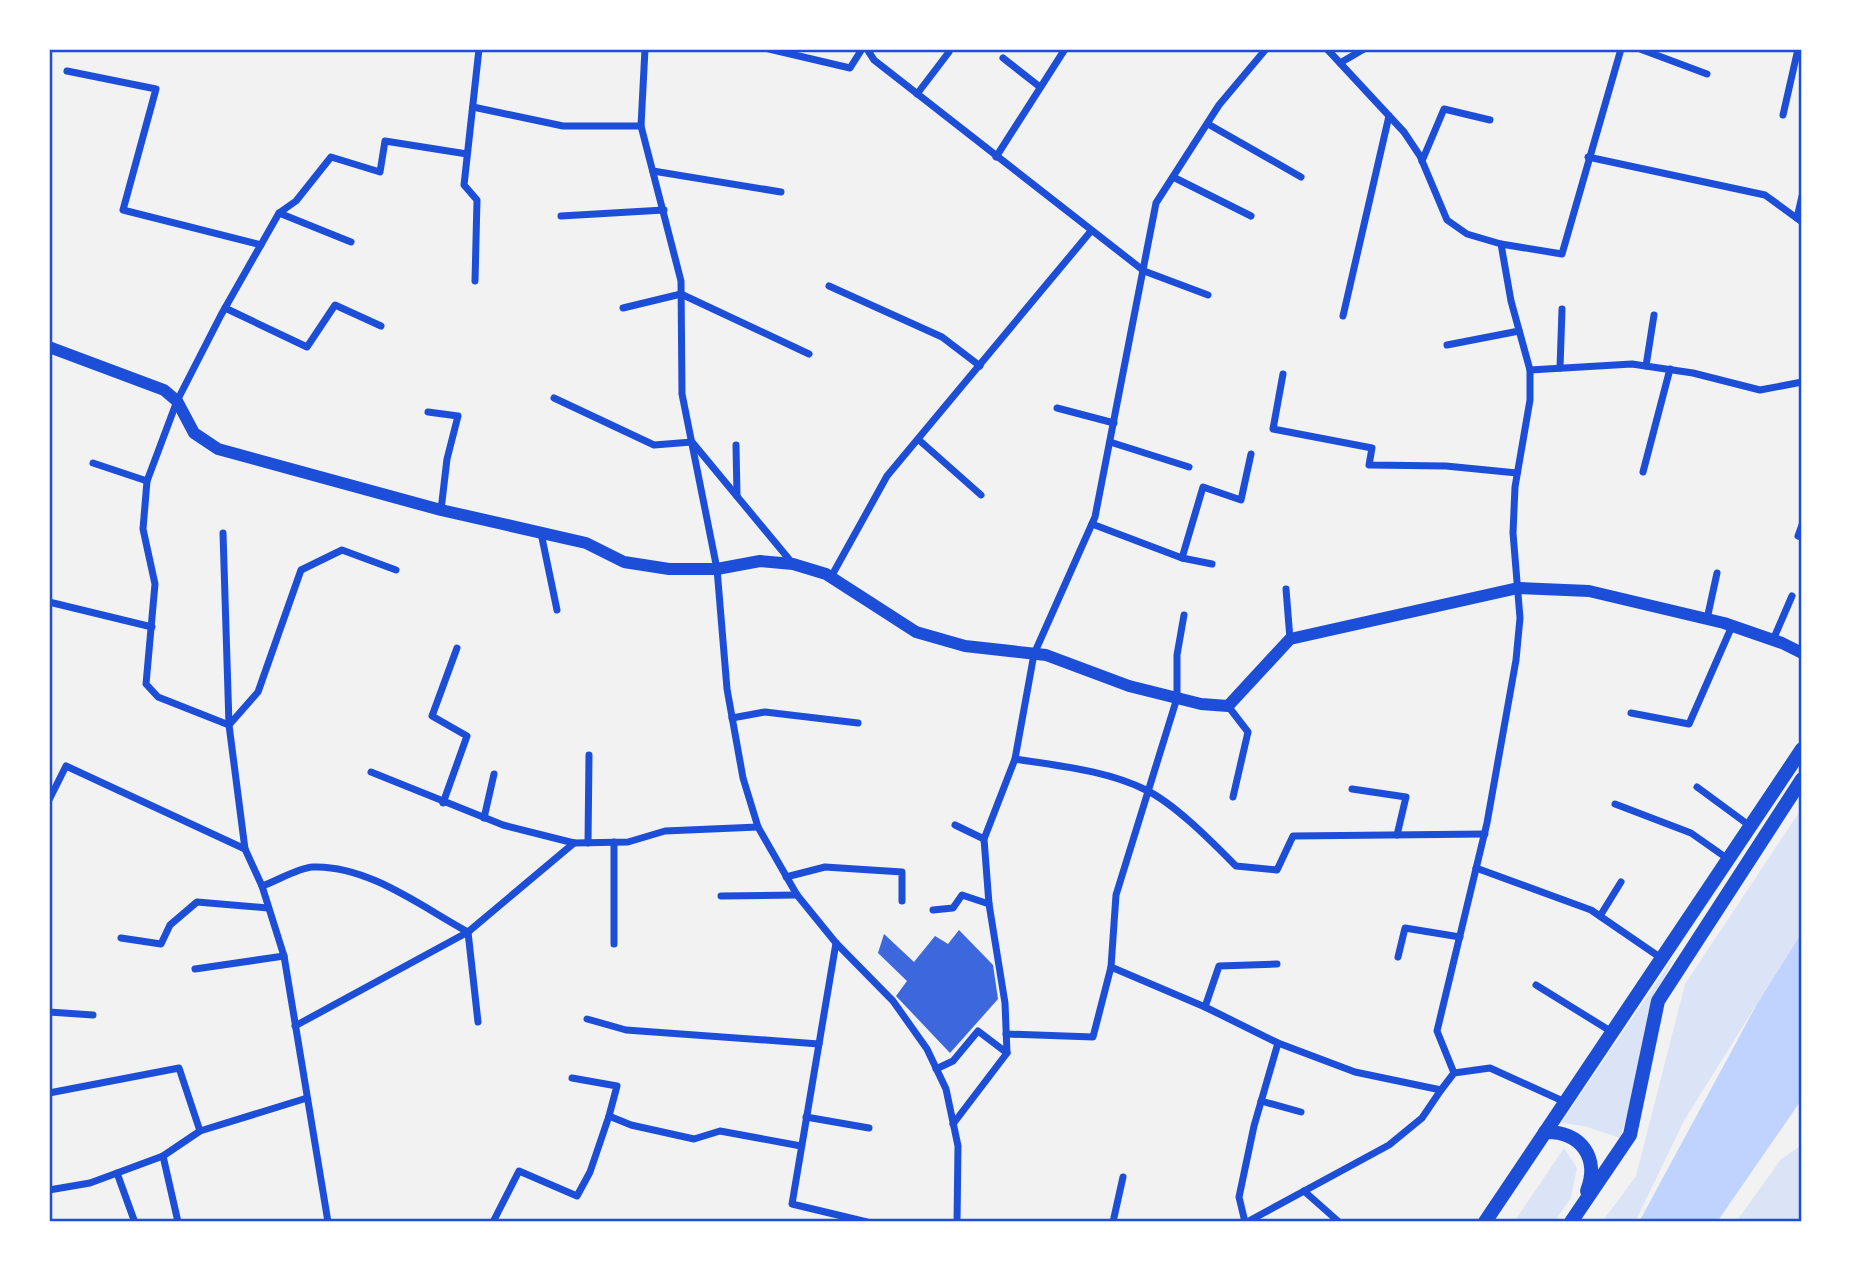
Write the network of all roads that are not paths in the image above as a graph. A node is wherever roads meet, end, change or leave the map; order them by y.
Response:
1 (479, 49) edge
2 (645, 49) edge
3 (769, 49) edge
4 (864, 49) edge
5 (1065, 49) edge
6 (1266, 49) edge
7 (1327, 49) edge
8 (1364, 49) edge
9 (1621, 49) edge
10 (1640, 49) edge
11 (1798, 49) edge
12 (949, 52) dead end
13 (1003, 58) dead end
14 (1340, 63) junction
15 (67, 71) dead end
16 (1707, 74) dead end
17 (1040, 87) junction
18 (917, 94) junction
19 (473, 107) junction
20 (1783, 115) dead end
21 (1389, 116) junction
22 (1490, 120) dead end
23 (1208, 124) junction
24 (641, 126) junction
25 (467, 154) junction
26 (996, 157) junction
27 (1588, 157) junction
28 (1422, 162) junction
29 (653, 171) junction
30 (1173, 177) junction
31 (1301, 177) dead end
32 (781, 192) dead end
33 (1802, 195) edge
34 (664, 209) junction
35 (279, 213) junction
36 (561, 216) dead end
37 (1251, 216) dead end
38 (1800, 220) edge
39 (1091, 231) junction
40 (351, 242) dead end
41 (1501, 244) junction
42 (261, 245) junction
43 (1144, 271) junction
44 (475, 281) dead end
45 (830, 286) dead end
46 (681, 294) junction
47 (1208, 295) dead end
48 (225, 308) junction
49 (623, 308) dead end
50 (1562, 309) dead end
51 (1654, 315) dead end
52 (1343, 316) dead end
53 (382, 326) dead end
54 (1519, 331) junction
55 (1447, 345) dead end
56 (49, 347) edge
57 (809, 354) dead end
58 (980, 366) junction
59 (1646, 366) junction
60 (1560, 368) junction
61 (1670, 369) junction
62 (1530, 370) junction
63 (1283, 374) dead end
64 (1802, 382) edge
65 (554, 398) dead end
66 (177, 401) junction
67 (1057, 408) dead end
68 (428, 412) dead end
69 (1114, 423) junction
70 (919, 440) junction
71 (692, 442) junction
72 (1110, 442) junction
73 (736, 445) dead end
74 (1251, 454) dead end
75 (93, 463) dead end
76 (1189, 467) dead end
77 (1643, 472) dead end
78 (1517, 473) junction
79 (147, 481) junction
80 (981, 495) dead end
81 (737, 497) junction
82 (441, 510) junction
83 (1092, 524) junction
84 (1802, 525) edge
85 (223, 533) dead end
86 (541, 533) junction
87 (1802, 537) edge
88 (1182, 558) junction
89 (793, 564) junction
90 (1212, 564) dead end
91 (717, 569) junction
92 (396, 570) dead end
93 (1717, 573) dead end
94 (831, 577) junction
95 (1518, 588) junction
96 (1286, 589) dead end
97 (1792, 596) dead end
98 (49, 602) edge
99 (557, 610) dead end
100 (1184, 615) dead end
101 (1707, 619) junction
102 (1732, 625) junction
103 (152, 627) junction
104 (1290, 639) junction
105 (1773, 640) junction
106 (457, 648) dead end
107 (1802, 653) edge
108 (1034, 654) junction
109 (1177, 698) junction
110 (1228, 706) junction
111 (1630, 713) dead end
112 (732, 718) junction
113 (858, 723) dead end
114 (229, 725) junction
115 (1802, 749) edge
116 (589, 755) dead end
117 (1015, 759) junction
118 (371, 772) dead end
119 (494, 774) dead end
120 (1802, 779) edge
121 (1697, 787) dead end
122 (1352, 789) dead end
123 (1147, 791) junction
124 (1233, 797) dead end
125 (49, 800) edge
126 (443, 803) junction
127 (1615, 804) dead end
128 (484, 818) junction
129 (955, 825) dead end
130 (1751, 826) junction
131 (758, 827) junction
132 (1485, 834) junction
133 (1396, 835) junction
134 (984, 839) junction
135 (614, 842) junction
136 (574, 843) junction
137 (588, 843) junction
138 (245, 849) junction
139 (1728, 859) junction
140 (1476, 868) junction
141 (786, 877) junction
142 (1621, 882) dead end
143 (262, 886) junction
144 (797, 895) junction
145 (721, 896) dead end
146 (902, 901) dead end
147 (989, 904) junction
148 (268, 908) junction
149 (933, 910) dead end
150 (1600, 916) junction
151 (468, 932) junction
152 (1460, 937) junction
153 (121, 938) dead end
154 (836, 943) junction
155 (614, 944) dead end
156 (284, 956) junction
157 (1398, 957) dead end
158 (1661, 958) junction
159 (1277, 964) dead end
160 (1111, 967) junction
161 (195, 969) dead end
162 (1536, 985) dead end
163 (1205, 1007) junction
164 (49, 1012) edge
165 (93, 1015) dead end
166 (587, 1019) dead end
167 (478, 1022) dead end
168 (295, 1026) junction
169 (1612, 1031) junction
170 (1006, 1034) junction
171 (1278, 1043) junction
172 (819, 1044) junction
173 (1007, 1053) junction
174 (936, 1069) junction
175 (1454, 1073) junction
176 (572, 1078) dead end
177 (1441, 1090) junction
178 (49, 1093) edge
179 (307, 1098) junction
180 (1261, 1101) junction
181 (1565, 1102) junction
182 (1301, 1112) dead end
183 (609, 1115) junction
184 (806, 1117) junction
185 (953, 1124) junction
186 (869, 1128) dead end
187 (200, 1131) junction
188 (1545, 1132) junction
189 (801, 1146) junction
190 (163, 1156) junction
191 (117, 1173) junction
192 (1123, 1177) dead end
193 (49, 1190) edge
194 (1304, 1191) junction
195 (1584, 1203) junction
196 (134, 1220) dead end
197 (178, 1222) edge
198 (328, 1222) edge
199 (493, 1222) edge
200 (867, 1222) edge
201 (957, 1222) edge
202 (1113, 1222) edge
203 (1246, 1222) edge
204 (1339, 1222) edge
205 (1485, 1222) edge
206 (1571, 1222) edge

1 - 19 street
2 - 24 street
3 - 4 street
4 - 18 street
5 - 17 street
6 - 23 street
7 - 14 street
8 - 14 street
9 - 27 street
10 - 16 street
11 - 20 street
12 - 18 street
13 - 17 street
14 - 21 street
15 - 42 street
17 - 26 street
18 - 26 street
19 - 24 street
19 - 25 street
21 - 28 street
21 - 52 street
22 - 28 street
23 - 30 street
23 - 31 street
24 - 29 street
25 - 35 street
25 - 44 street
26 - 39 street
27 - 38 street
27 - 41 street
28 - 41 street
29 - 32 street
29 - 34 street
30 - 37 street
30 - 43 street
33 - 38 street
34 - 36 street
34 - 46 street
35 - 40 street
35 - 42 street
39 - 43 street
39 - 58 street
41 - 54 street
42 - 48 street
43 - 47 street
43 - 69 street
45 - 58 street
46 - 49 street
46 - 57 street
46 - 71 street
48 - 53 street
48 - 66 street
50 - 60 street
51 - 59 street
54 - 55 street
54 - 62 street
56 - 66 street
58 - 70 street
59 - 60 street
59 - 61 street
60 - 62 street
61 - 64 street
61 - 77 street
62 - 78 street
63 - 78 street
65 - 71 street
66 - 79 street
66 - 82 street
67 - 69 street
68 - 82 street
69 - 72 street
70 - 80 street
70 - 94 street
71 - 81 street
71 - 91 street
72 - 76 street
72 - 83 street
73 - 81 street
74 - 88 street
75 - 79 street
78 - 95 street
79 - 103 street
81 - 89 street
82 - 86 street
83 - 88 street
83 - 108 street
84 - 87 street
85 - 114 street
86 - 91 street
86 - 99 street
88 - 90 street
89 - 91 street
89 - 94 street
91 - 112 street
92 - 114 street
93 - 101 street
94 - 108 street
95 - 101 street
95 - 104 street
95 - 132 street
96 - 104 street
97 - 105 street
98 - 103 street
100 - 109 street
101 - 102 street
102 - 105 street
102 - 111 street
103 - 114 street
104 - 110 street
105 - 107 street
106 - 126 street
108 - 109 street
108 - 117 street
109 - 110 street
109 - 123 street
110 - 124 street
112 - 113 street
112 - 131 street
114 - 138 street
115 - 130 main road
116 - 137 street
117 - 123 street
117 - 134 street
118 - 126 street
119 - 128 street
120 - 195 main road
121 - 130 street
122 - 133 street
123 - 133 street
123 - 160 street
125 - 138 street
126 - 128 street
127 - 139 street
128 - 136 street
129 - 134 street
130 - 139 main road
131 - 135 street
131 - 141 street
132 - 133 street
132 - 140 street
134 - 147 street
135 - 137 street
135 - 155 street
136 - 137 street
136 - 151 street
138 - 143 street
139 - 158 main road
140 - 150 street
140 - 152 street
141 - 144 street
141 - 146 street
142 - 150 street
143 - 148 street
143 - 151 street
144 - 145 street
144 - 154 street
147 - 149 street
147 - 170 street
148 - 153 street
148 - 156 street
150 - 158 street
151 - 167 street
151 - 168 street
152 - 157 street
152 - 175 street
154 - 172 street
154 - 174 street
156 - 161 street
156 - 168 street
158 - 169 main road
159 - 163 street
160 - 163 street
160 - 170 street
162 - 169 street
163 - 171 street
164 - 165 street
166 - 172 street
168 - 179 street
169 - 181 main road
170 - 173 street
171 - 177 street
171 - 180 street
172 - 184 street
173 - 174 street
173 - 185 street
174 - 185 street
175 - 177 street
175 - 181 street
176 - 183 street
177 - 194 street
178 - 187 street
179 - 187 street
179 - 198 street
180 - 182 street
180 - 203 street
181 - 188 main road
183 - 189 street
183 - 199 street
184 - 186 street
184 - 189 street
185 - 201 street
187 - 190 street
188 - 195 main road
188 - 205 main road
189 - 200 street
190 - 191 street
190 - 197 street
191 - 193 street
191 - 196 street
192 - 202 street
194 - 203 street
194 - 204 street
195 - 206 main road

